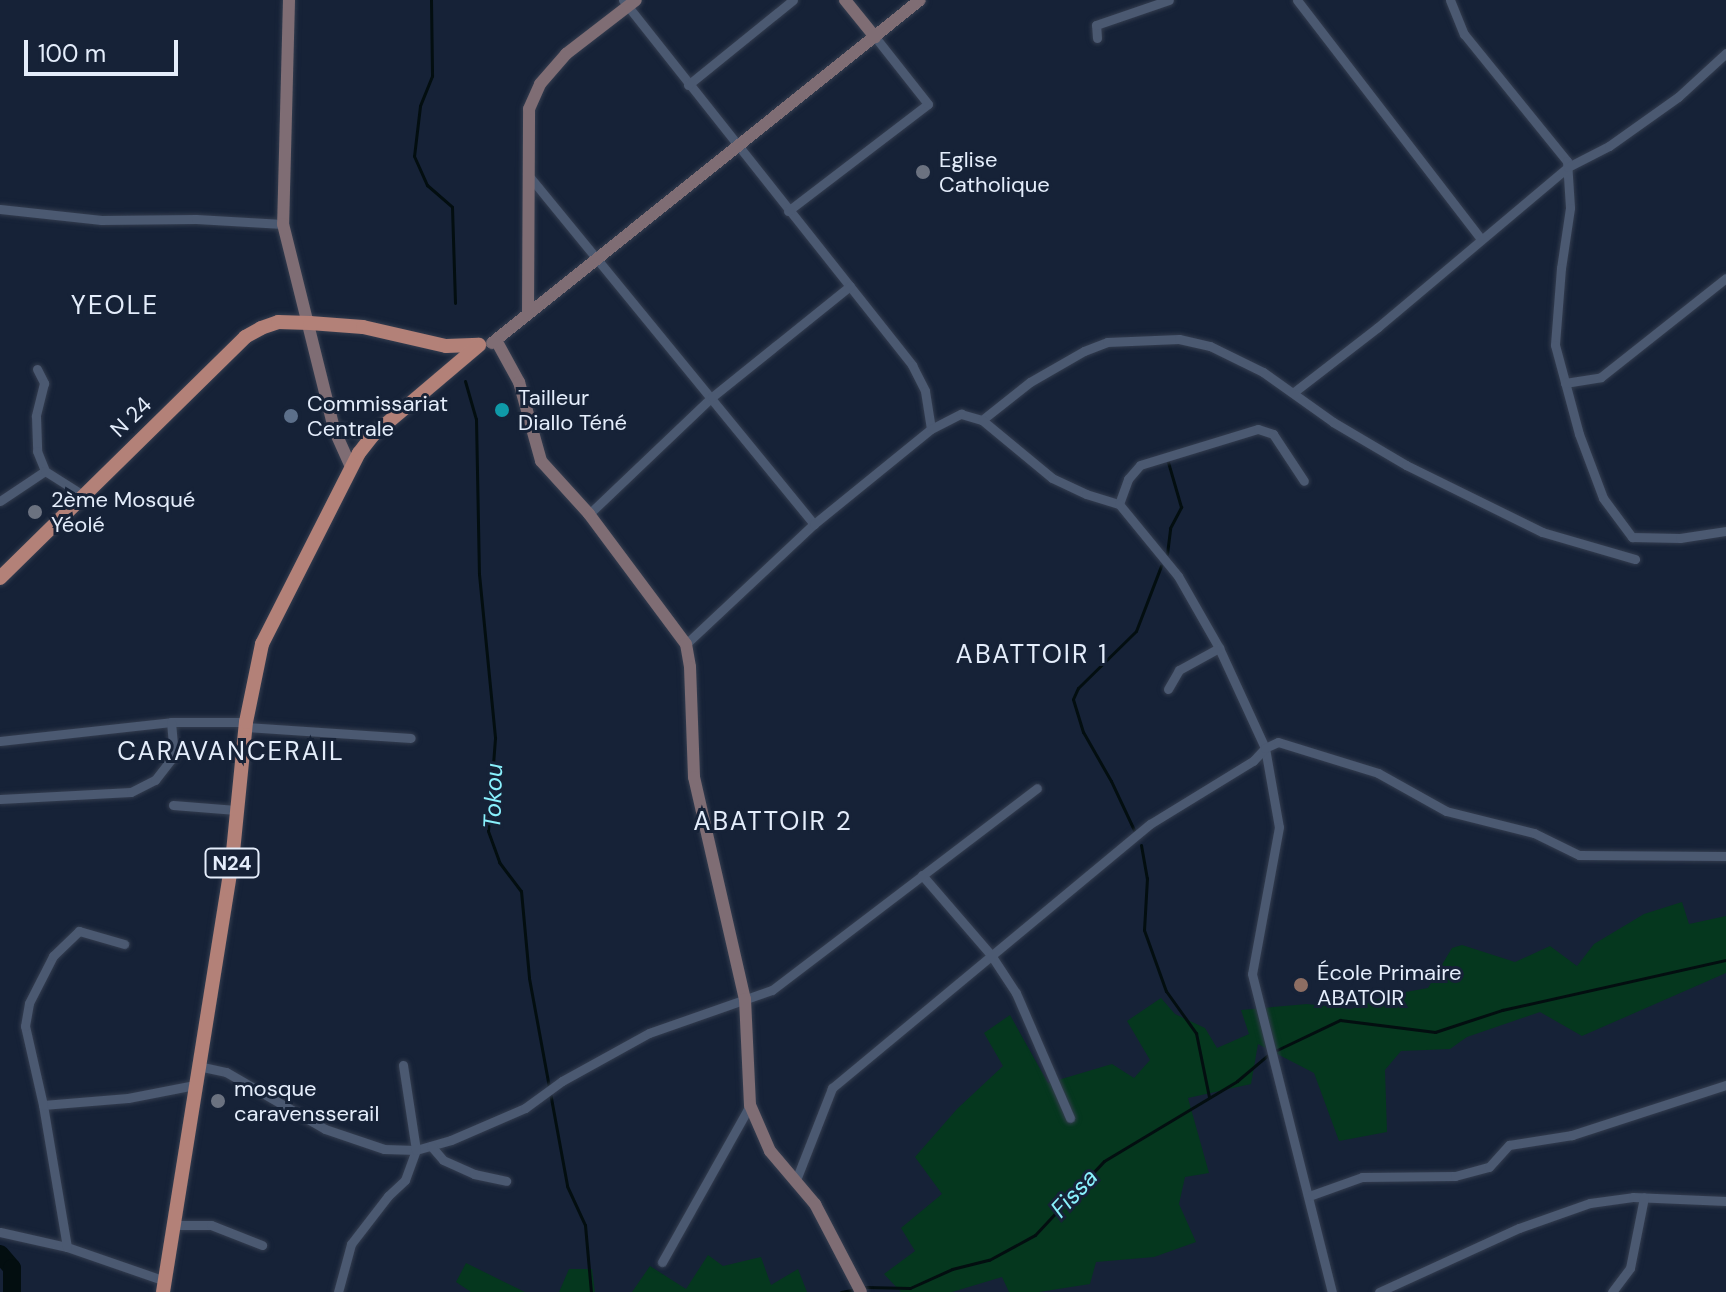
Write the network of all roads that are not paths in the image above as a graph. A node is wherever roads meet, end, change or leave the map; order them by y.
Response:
1 (289, 0) edge
2 (793, 0) edge
3 (845, 0) edge
4 (920, 0) edge
5 (1169, 0) edge
6 (1297, 0) edge
7 (1450, 0) edge
8 (629, 2) edge
9 (875, 37) junction
10 (1097, 38) dead end
11 (1726, 53) edge
12 (688, 85) junction
13 (737, 148) junction
14 (1568, 167) junction
15 (529, 176) junction
16 (0, 209) edge
17 (788, 211) junction
18 (283, 224) junction
19 (1480, 238) junction
20 (598, 259) junction
21 (1726, 278) edge
22 (850, 286) junction
23 (528, 313) junction
24 (310, 323) junction
25 (497, 342) junction
26 (479, 345) junction
27 (37, 369) dead end
28 (1565, 383) junction
29 (1294, 392) junction
30 (712, 397) junction
31 (982, 420) junction
32 (334, 429) junction
33 (931, 429) junction
34 (375, 434) junction
35 (351, 467) junction
36 (45, 471) junction
37 (1304, 481) dead end
38 (83, 495) junction
39 (0, 501) edge
40 (1119, 504) junction
41 (589, 514) junction
42 (814, 524) junction
43 (1726, 531) edge
44 (1635, 559) dead end
45 (0, 578) edge
46 (686, 644) junction
47 (1219, 648) junction
48 (1168, 689) dead end
49 (171, 722) junction
50 (246, 725) junction
51 (411, 738) dead end
52 (0, 741) edge
53 (1265, 748) junction
54 (1037, 788) dead end
55 (0, 799) edge
56 (173, 805) dead end
57 (236, 810) junction
58 (1726, 856) edge
59 (922, 875) junction
60 (124, 944) dead end
61 (991, 955) junction
62 (745, 999) junction
63 (403, 1065) dead end
64 (198, 1066) junction
65 (195, 1085) junction
66 (1726, 1085) edge
67 (43, 1105) junction
68 (750, 1105) junction
69 (1070, 1118) dead end
70 (431, 1146) junction
71 (416, 1150) junction
72 (796, 1180) junction
73 (506, 1181) dead end
74 (1309, 1196) junction
75 (1644, 1197) junction
76 (1726, 1201) edge
77 (173, 1225) junction
78 (0, 1232) edge
79 (262, 1245) dead end
80 (67, 1247) junction
81 (662, 1262) dead end
82 (164, 1286) edge
83 (338, 1292) edge
84 (861, 1292) edge
85 (1332, 1292) edge
86 (1379, 1292) edge
87 (1612, 1292) edge

1 - 18 street
2 - 12 street
3 - 9 street
4 - 9 street
5 - 10 street
6 - 19 street
7 - 14 street
8 - 12 street
8 - 15 street
9 - 13 street
9 - 17 street
11 - 14 street
12 - 13 street
13 - 17 street
13 - 20 street
14 - 19 street
14 - 28 street
15 - 20 street
15 - 23 street
16 - 18 street
17 - 22 street
18 - 24 street
19 - 29 street
20 - 23 street
20 - 30 street
21 - 28 street
22 - 30 street
22 - 33 street
23 - 25 street
24 - 26 main road, N 24
24 - 32 street
24 - 38 main road, N 24
25 - 26 street
25 - 41 street
26 - 34 main road, N24
27 - 36 street
28 - 43 street
29 - 31 street
29 - 44 street
30 - 41 street
30 - 42 street
31 - 33 street
31 - 40 street
32 - 34 street
32 - 35 street
33 - 42 street
34 - 35 main road, N24
35 - 50 main road, N24
36 - 38 street
36 - 39 street
37 - 40 street
38 - 45 main road, N 24
40 - 47 street
41 - 46 street
42 - 46 street
46 - 62 street
47 - 48 street
47 - 53 street
49 - 50 street
49 - 52 street
49 - 55 street
50 - 51 street
50 - 57 main road, N24
53 - 58 street
53 - 61 street
53 - 74 street
54 - 59 street
56 - 57 street
57 - 64 main road, N24
59 - 61 street
59 - 62 street
60 - 67 street
61 - 69 street
61 - 72 street
62 - 68 street
62 - 70 street
63 - 71 street
64 - 65 main road, N24
64 - 71 street
65 - 67 street
65 - 77 main road, N24
66 - 74 street
67 - 80 street
68 - 72 street
68 - 81 street
70 - 71 street
70 - 73 street
71 - 83 street
72 - 84 street
74 - 85 street
75 - 76 street
75 - 86 street
75 - 87 street
77 - 79 street
77 - 82 main road, N24
78 - 80 street
80 - 82 street

